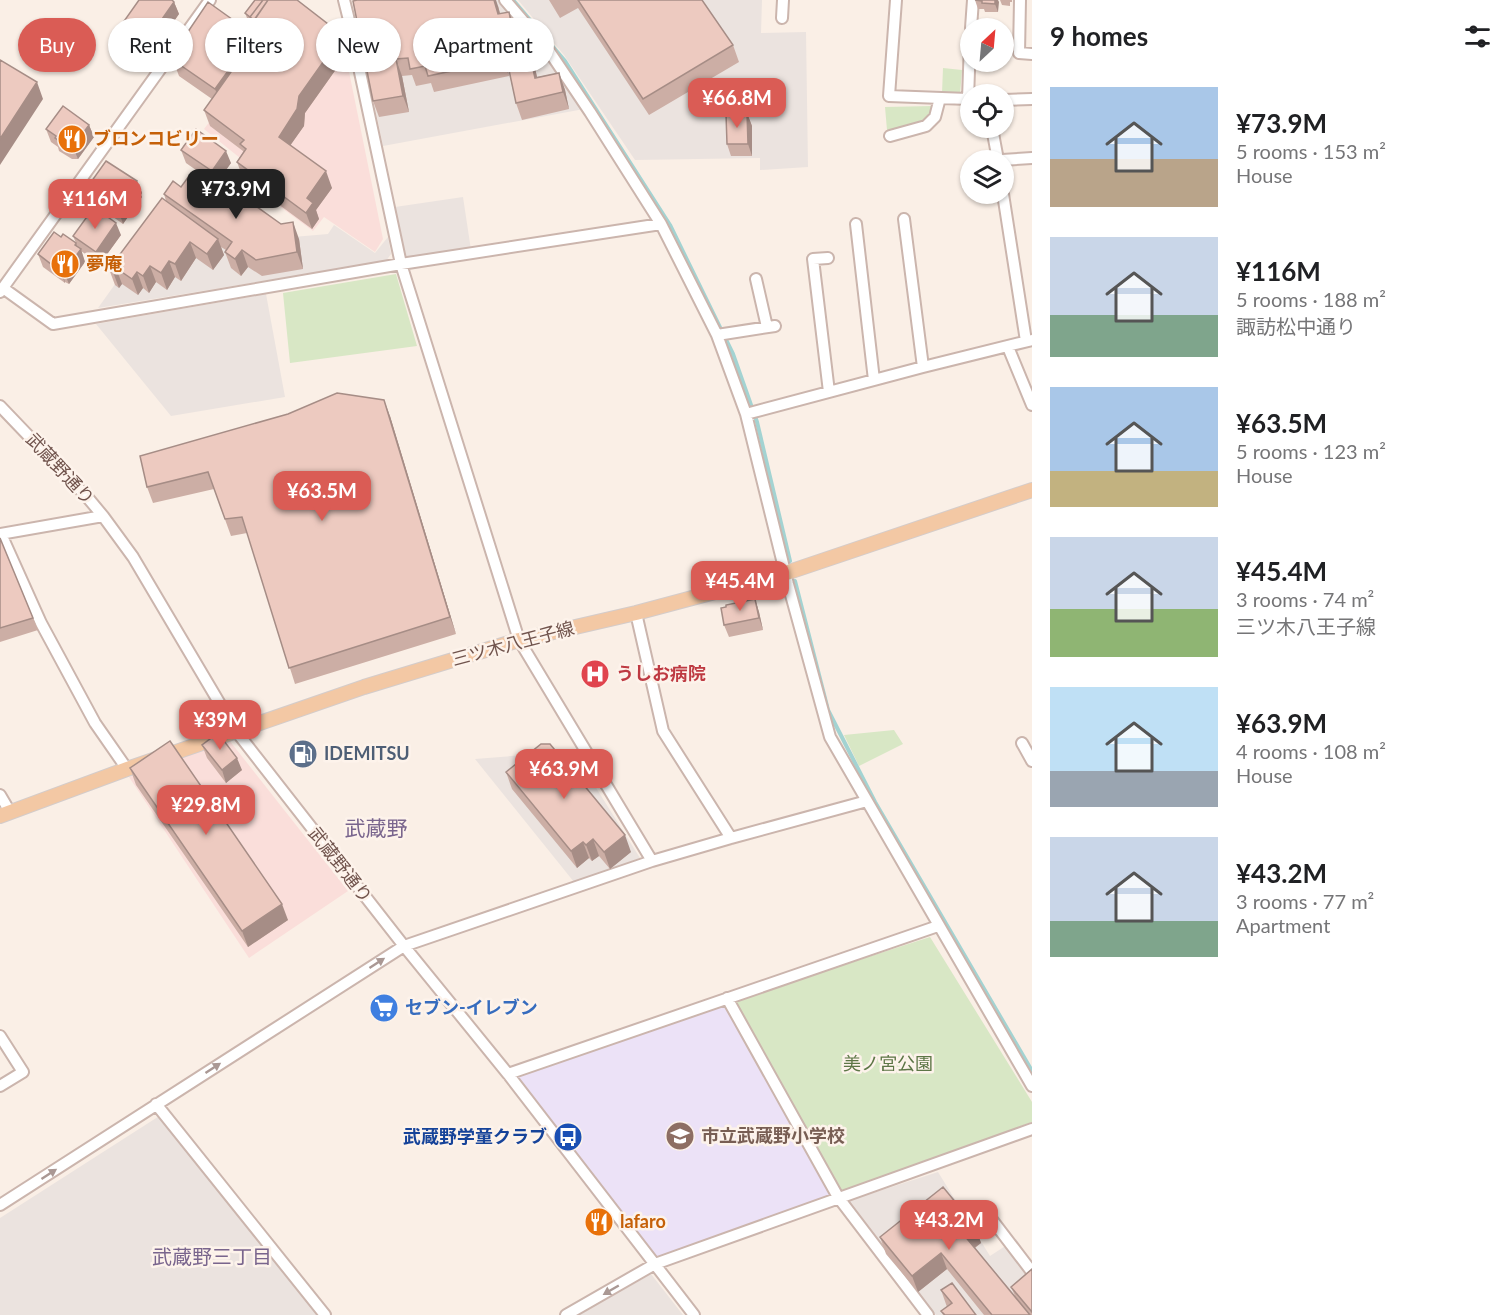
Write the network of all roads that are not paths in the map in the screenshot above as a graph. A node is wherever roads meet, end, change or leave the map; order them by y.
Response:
1 (210, 0) edge
2 (344, 0) edge
3 (505, 0) edge
4 (783, 0) edge
5 (896, 0) edge
6 (973, 0) edge
7 (1020, 0) edge
8 (782, 18) dead end
9 (972, 18) edge
10 (1032, 54) edge
11 (940, 98) junction
12 (960, 99) edge
13 (1032, 99) edge
14 (1014, 100) edge
15 (890, 136) dead end
16 (1032, 158) edge
17 (1014, 159) edge
18 (1005, 204) edge
19 (904, 219) dead end
20 (660, 224) junction
21 (856, 224) dead end
22 (828, 258) dead end
23 (401, 264) junction
24 (756, 279) dead end
25 (1, 290) edge
26 (721, 335) junction
27 (1029, 341) edge
28 (1008, 346) junction
29 (923, 367) junction
30 (874, 380) junction
31 (829, 392) junction
32 (1032, 405) edge
33 (0, 406) edge
34 (751, 413) junction
35 (1032, 490) edge
36 (103, 516) junction
37 (0, 534) edge
38 (786, 573) junction
39 (636, 613) junction
40 (519, 640) junction
41 (236, 731) junction
42 (1022, 743) dead end
43 (1032, 761) edge
44 (128, 769) junction
45 (0, 795) edge
46 (867, 801) junction
47 (5, 814) edge
48 (731, 838) junction
49 (652, 861) junction
50 (938, 926) junction
51 (404, 946) junction
52 (727, 998) junction
53 (0, 1036) edge
54 (508, 1074) junction
55 (0, 1086) edge
56 (1032, 1086) edge
57 (156, 1104) junction
58 (1032, 1129) edge
59 (838, 1197) junction
60 (0, 1205) edge
61 (993, 1221) dead end
62 (655, 1264) junction
63 (1032, 1272) edge
64 (325, 1315) edge
65 (566, 1315) edge
66 (694, 1315) edge
67 (928, 1315) edge

1 - 25 street
2 - 23 street
3 - 20 street
4 - 8 street
5 - 11 street
6 - 9 street
7 - 10 street
11 - 12 street
11 - 15 street
13 - 14 street
16 - 17 street
18 - 27 street
19 - 29 street
20 - 23 street
20 - 26 street
21 - 30 street
22 - 31 street
23 - 25 street
23 - 40 street
24 - 26 street
26 - 34 street
27 - 28 street
28 - 29 street
28 - 32 street
29 - 30 street
30 - 31 street
31 - 34 street
33 - 36 street, 武蔵野通り
34 - 38 street
35 - 38 main road, 三ツ木八王子線
36 - 37 street
36 - 41 street, 武蔵野通り
37 - 44 street
38 - 39 main road, 三ツ木八王子線
38 - 46 street
39 - 40 main road, 三ツ木八王子線
39 - 48 street
40 - 41 main road, 三ツ木八王子線
40 - 49 street
41 - 44 main road, 三ツ木八王子線
41 - 51 street, 武蔵野通り
42 - 43 street
44 - 47 main road, 三ツ木八王子線
45 - 47 street
46 - 48 street
46 - 50 street
48 - 49 street
49 - 51 street
50 - 52 street
50 - 56 street
51 - 54 street, 武蔵野通り
57 -> 51 street
52 - 54 street
52 - 59 street
53 - 55 street
54 - 62 street, 武蔵野通り
60 -> 57 street
57 - 64 street
58 - 59 street
59 - 62 street
59 - 67 street
61 - 63 street
62 -> 65 street
62 - 66 street, 武蔵野通り

